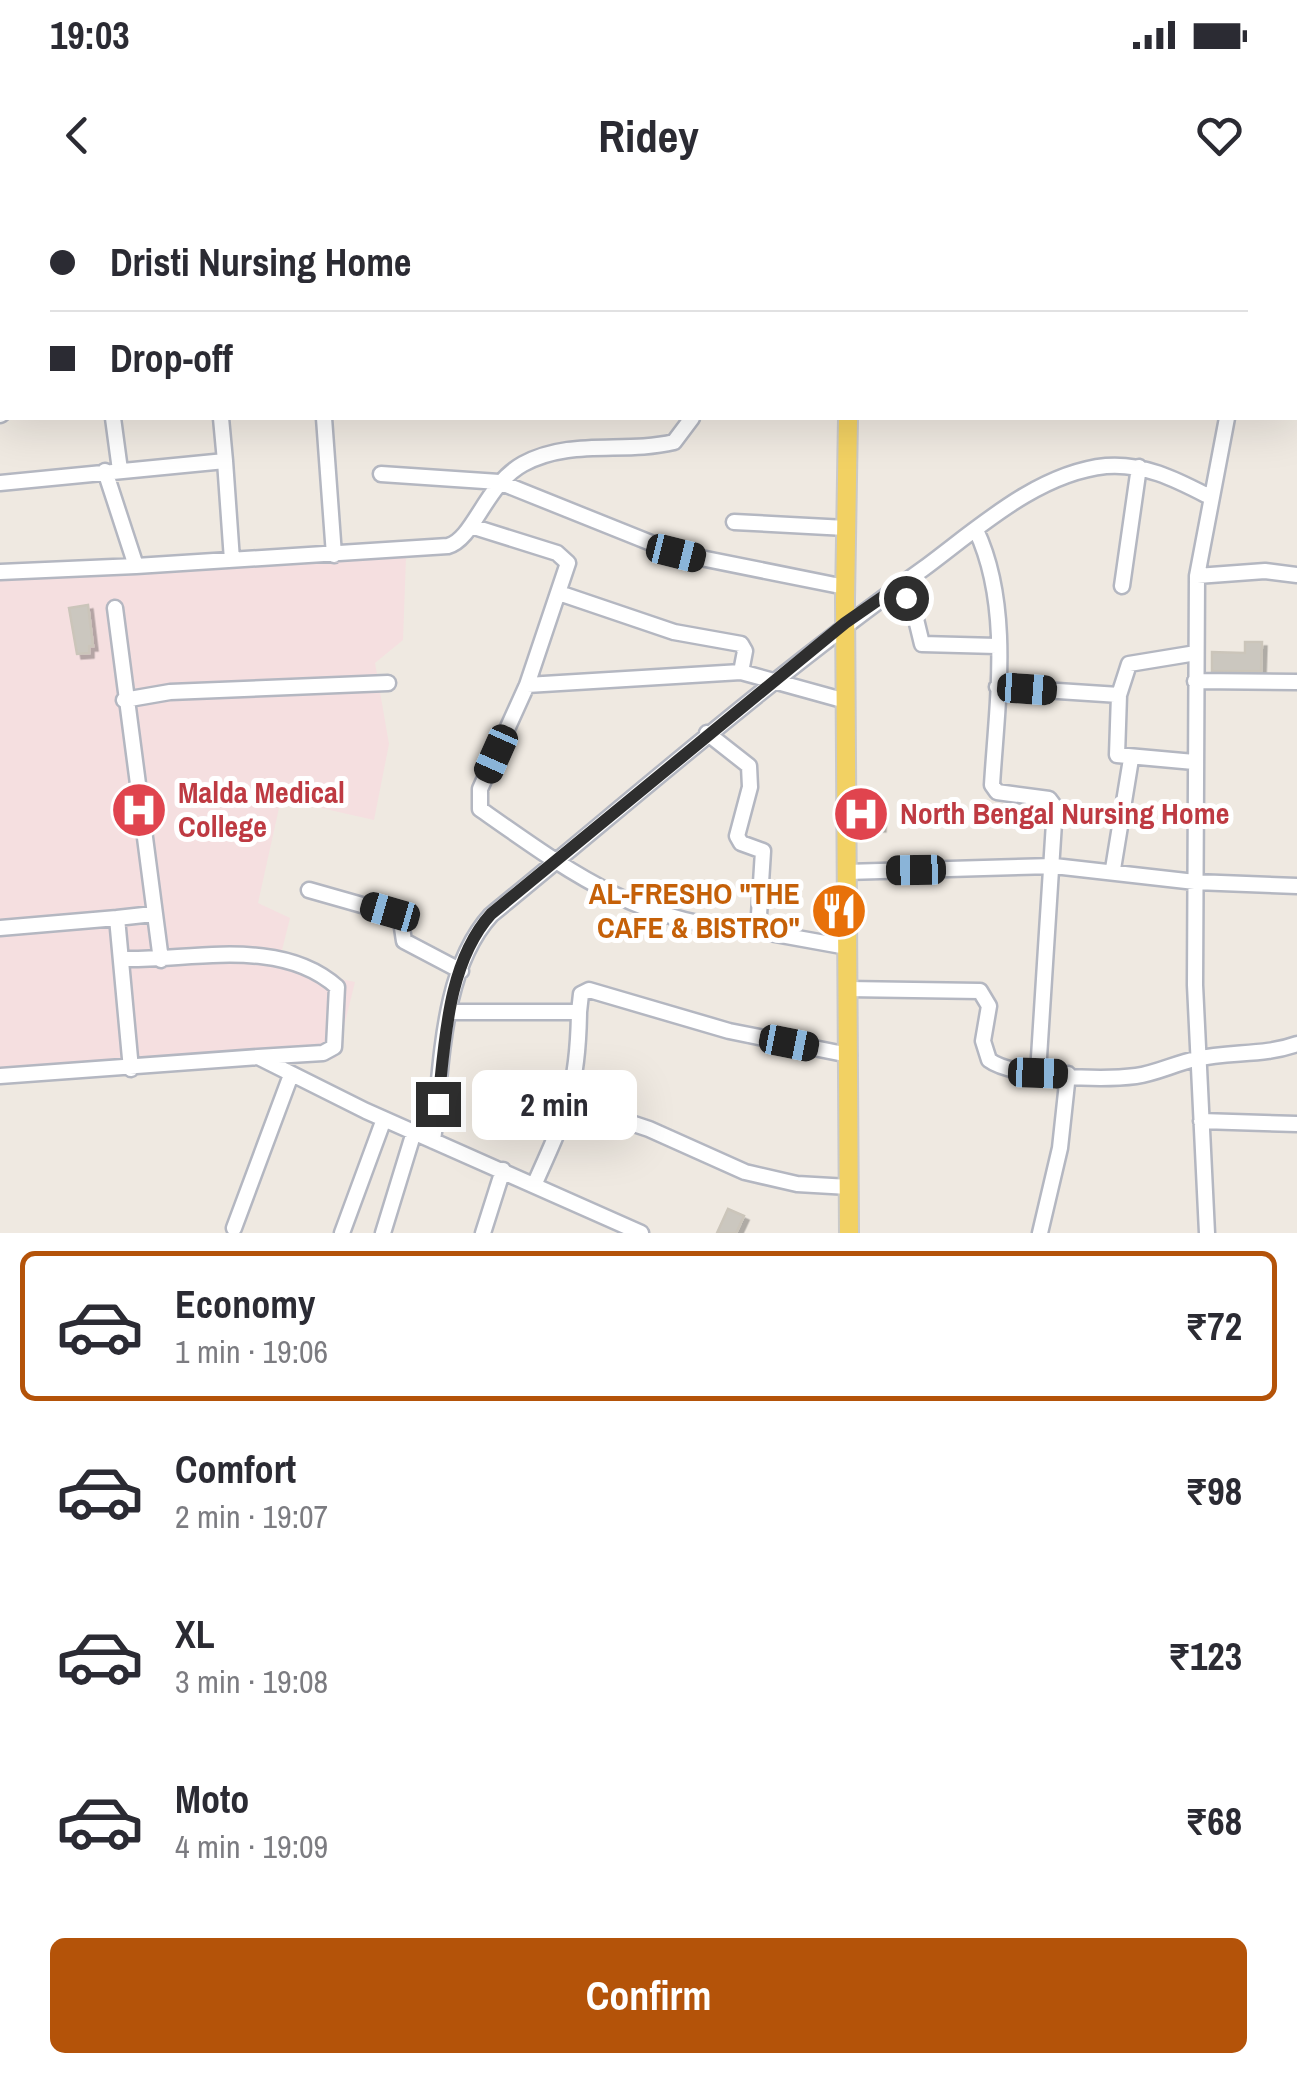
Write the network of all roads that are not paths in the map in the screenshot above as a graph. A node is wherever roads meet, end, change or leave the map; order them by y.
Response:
1 (113, 420) edge
2 (221, 420) edge
3 (324, 420) edge
4 (690, 420) edge
5 (848, 420) edge
6 (1217, 420) edge
7 (1227, 420) edge
8 (225, 460) junction
9 (1139, 467) junction
10 (112, 470) junction
11 (381, 474) dead end
12 (0, 482) edge
13 (498, 482) junction
14 (1206, 495) junction
15 (1208, 512) junction
16 (734, 522) dead end
17 (472, 526) junction
18 (846, 528) junction
19 (976, 530) junction
20 (334, 555) junction
21 (232, 560) junction
22 (136, 566) junction
23 (0, 572) edge
24 (1297, 575) edge
25 (1197, 576) junction
26 (1122, 586) dead end
27 (845, 587) junction
28 (897, 587) junction
29 (558, 593) junction
30 (115, 608) dead end
31 (845, 623) junction
32 (997, 646) junction
33 (1196, 653) junction
34 (741, 672) junction
35 (776, 678) junction
36 (1195, 681) junction
37 (1297, 682) edge
38 (388, 683) dead end
39 (527, 685) junction
40 (997, 687) junction
41 (1120, 694) junction
42 (124, 700) junction
43 (846, 702) junction
44 (707, 732) junction
45 (1131, 760) junction
46 (1194, 762) junction
47 (557, 860) junction
48 (1054, 866) junction
49 (1114, 869) junction
50 (846, 872) junction
51 (1195, 882) junction
52 (1297, 886) edge
53 (309, 890) dead end
54 (153, 914) junction
55 (118, 918) junction
56 (0, 928) edge
57 (758, 931) junction
58 (847, 946) junction
59 (122, 959) junction
60 (161, 960) junction
61 (461, 971) junction
62 (847, 989) junction
63 (450, 1012) junction
64 (580, 1012) junction
65 (1297, 1044) edge
66 (848, 1055) junction
67 (258, 1057) junction
68 (1199, 1058) junction
69 (131, 1069) junction
70 (1038, 1073) junction
71 (1068, 1074) junction
72 (290, 1075) junction
73 (0, 1076) edge
74 (571, 1103) junction
75 (384, 1119) junction
76 (1201, 1122) junction
77 (1297, 1124) edge
78 (414, 1132) junction
79 (433, 1141) junction
80 (504, 1170) junction
81 (535, 1183) junction
82 (848, 1187) junction
83 (234, 1228) dead end
84 (1205, 1229) edge
85 (635, 1232) edge
86 (342, 1233) edge
87 (383, 1233) edge
88 (483, 1233) edge
89 (849, 1233) edge
90 (1040, 1233) edge

1 - 10 street
2 - 8 street
3 - 20 street
4 - 13 street
5 - 18 main road
6 - 14 street
7 - 15 street
8 - 10 street
8 - 21 street
9 - 14 street
9 - 19 street
9 - 26 street
10 - 12 street
10 - 22 street
11 - 13 street
13 - 17 street
13 - 27 street
14 - 15 street
15 - 25 street
16 - 18 street
17 - 20 street
17 - 29 street
18 - 27 main road
19 - 28 street
19 - 32 street
20 - 21 street
21 - 22 street
22 - 23 street
24 - 25 street
25 - 33 street
27 - 31 main road
28 - 31 street
28 - 32 street
29 - 34 street
29 - 39 street
30 - 42 street
31 - 35 street
31 - 43 main road
32 - 40 street
33 - 36 street
33 - 41 street
34 - 35 street
34 - 39 street
35 - 43 street
35 - 44 street
36 - 37 street
36 - 46 street
38 - 42 street
39 - 47 street
40 - 41 street
40 - 48 street
41 - 45 street
42 - 54 street
43 - 50 main road
44 - 47 street
44 - 57 street
45 - 46 street
45 - 49 street
46 - 51 street
47 - 57 street
47 - 61 street
48 - 49 street
48 - 50 street
48 - 70 street
49 - 51 street
50 - 58 main road
51 - 52 street
51 - 68 street
53 - 61 street
54 - 55 street
54 - 60 street
55 - 56 street
55 - 59 street
57 - 58 street
58 - 62 main road
59 - 60 street
59 - 69 street
60 - 67 street
61 - 63 street
62 - 66 main road
62 - 70 street
63 - 64 street
63 - 79 street
64 - 66 street
64 - 74 street
65 - 68 street
66 - 82 main road
67 - 69 street
67 - 72 street
68 - 71 street
68 - 76 street
69 - 73 street
70 - 71 street
71 - 90 street
72 - 75 street
72 - 83 street
74 - 81 street
74 - 82 street
75 - 78 street
75 - 86 street
76 - 77 street
76 - 84 street
78 - 79 street
78 - 87 street
79 - 80 street
80 - 81 street
80 - 88 street
81 - 85 street
82 - 89 main road

